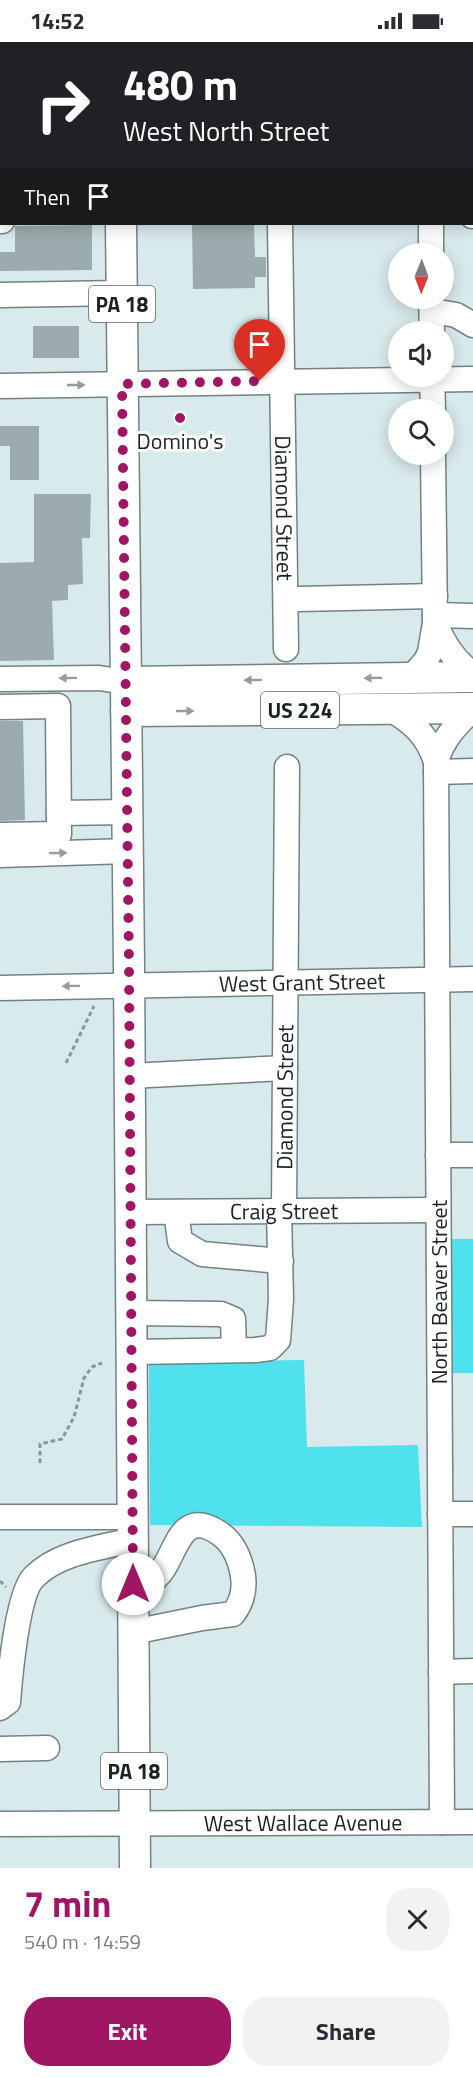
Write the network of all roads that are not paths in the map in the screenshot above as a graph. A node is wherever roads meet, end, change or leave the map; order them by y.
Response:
1 (121, 225) edge
2 (280, 225) edge
3 (431, 225) edge
4 (431, 243) edge
5 (121, 293) junction
6 (0, 295) edge
7 (432, 314) edge
8 (473, 325) edge
9 (388, 379) edge
10 (454, 379) edge
11 (473, 379) edge
12 (282, 381) junction
13 (122, 384) junction
14 (0, 386) edge
15 (433, 465) edge
16 (298, 599) dead end
17 (435, 611) junction
18 (473, 616) edge
19 (286, 649) dead end
20 (473, 675) edge
21 (411, 678) junction
22 (0, 679) edge
23 (36, 679) junction
24 (126, 697) junction
25 (0, 707) edge
26 (26, 707) junction
27 (473, 708) edge
28 (390, 709) junction
29 (287, 767) dead end
30 (436, 767) junction
31 (473, 771) edge
32 (128, 812) junction
33 (59, 813) junction
34 (0, 835) edge
35 (128, 851) junction
36 (0, 855) edge
37 (437, 979) junction
38 (473, 979) edge
39 (286, 982) junction
40 (129, 985) junction
41 (0, 988) edge
42 (285, 1068) junction
43 (130, 1076) junction
44 (438, 1155) junction
45 (473, 1155) edge
46 (438, 1210) junction
47 (282, 1211) junction
48 (131, 1212) junction
49 (176, 1212) junction
50 (281, 1261) junction
51 (131, 1313) junction
52 (234, 1350) junction
53 (132, 1352) junction
54 (440, 1514) junction
55 (473, 1514) edge
56 (0, 1517) edge
57 (133, 1528) junction
58 (133, 1584) junction
59 (133, 1632) junction
60 (473, 1671) edge
61 (441, 1672) junction
62 (0, 1708) edge
63 (47, 1748) dead end
64 (0, 1749) edge
65 (442, 1822) junction
66 (473, 1822) edge
67 (0, 1824) edge
68 (134, 1824) junction
69 (135, 1868) edge

1 - 5 main road, PA 18
2 - 12 street, Diamond Street
3 - 4 street
5 - 6 street
5 - 13 main road, PA 18
7 - 8 street
9 - 12 street
10 - 11 street
12 - 13 street
12 - 19 street, Diamond Street
14 -> 13 street
13 - 24 main road, PA 18
15 - 17 street
16 - 17 street
17 - 18 street
17 - 20 street
17 - 21 street
20 - 21 main road, US 224
21 -> 24 main road, US 224
22 - 23 street
24 -> 23 street
23 - 26 street
24 -> 28 main road, US 224
24 - 32 main road, PA 18
25 - 26 street
26 - 33 street
27 - 28 main road, US 224
27 - 30 street, North Beaver Street
28 - 30 street, North Beaver Street
29 - 39 street, Diamond Street
30 - 31 street
30 - 37 street, North Beaver Street
32 - 33 street
32 - 35 main road, PA 18
33 - 34 street
36 -> 35 street
35 - 40 main road, PA 18
37 - 38 street, West Grant Street
37 - 39 street, West Grant Street
37 - 44 street, North Beaver Street
39 - 40 street, West Grant Street
39 - 42 street, Diamond Street
40 -> 41 street, West Grant Street
40 - 43 main road, PA 18
42 - 43 street
42 - 47 street, Diamond Street
43 - 48 main road, PA 18
44 - 45 street
44 - 46 street, North Beaver Street
46 - 47 street, Craig Street
46 - 54 street, North Beaver Street
47 - 49 street, Craig Street
47 - 50 street, Diamond Street
48 - 49 street, Craig Street
48 - 51 main road, PA 18
49 - 50 street
50 - 52 street, Diamond Street
51 - 52 street
51 - 53 main road, PA 18
52 - 53 street, Diamond Street
53 - 57 main road, PA 18
54 - 55 street
54 - 61 street, North Beaver Street
56 - 57 street
57 - 58 main road, PA 18
57 - 62 street
58 - 59 main road, PA 18
58 - 59 street
59 - 68 main road, PA 18
60 - 61 street
61 - 65 street, North Beaver Street
63 - 64 street
65 - 66 street, West Wallace Avenue
65 - 68 street, West Wallace Avenue
67 - 68 street, West Wallace Avenue
68 - 69 main road, PA 18

